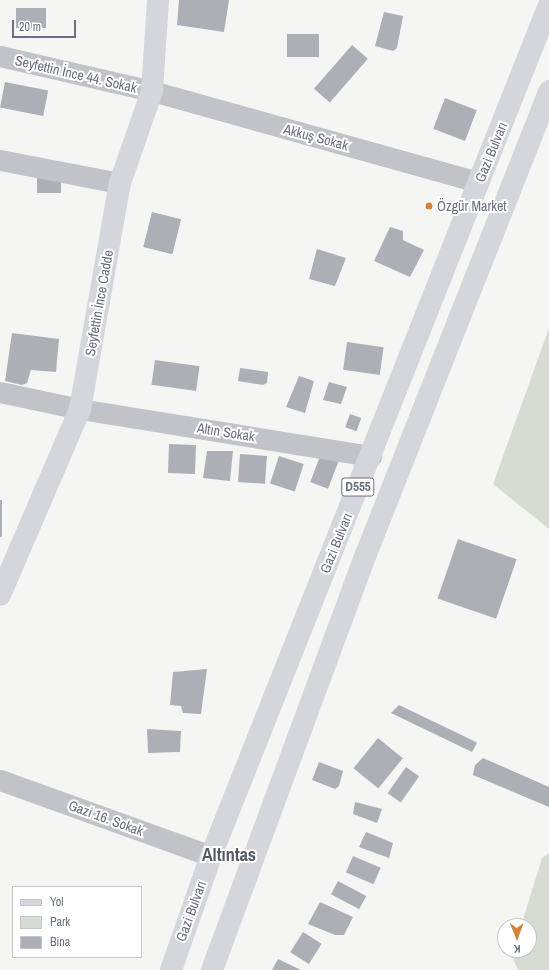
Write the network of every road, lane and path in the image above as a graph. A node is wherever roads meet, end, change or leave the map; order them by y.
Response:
1 (158, 0) edge
2 (549, 5) edge
3 (0, 56) edge
4 (152, 91) junction
5 (549, 92) edge
6 (0, 160) edge
7 (479, 182) junction
8 (120, 183) junction
9 (0, 392) edge
10 (80, 409) junction
11 (371, 456) junction
12 (0, 595) edge
13 (0, 780) edge
14 (211, 856) junction
15 (171, 970) edge
16 (212, 970) edge

1 - 4 main road, Seyfettin İnce Cadde
2 - 7 main road, Gazi Bulvarı / D555
3 - 4 street, Seyfettin İnce 44. Sokak
4 - 7 street, Akkuş Sokak
4 - 8 main road, Seyfettin İnce Cadde
5 - 16 main road, D555
6 - 8 street
7 - 11 main road, Gazi Bulvarı / D555
8 - 10 main road, Seyfettin İnce Cadde
9 - 10 street, Altın Sokak
10 - 11 street, Altın Sokak
10 - 12 main road, Seyfettin İnce Cadde
11 - 14 main road, Gazi Bulvarı / D555
13 - 14 street, Gazi 16. Sokak
14 - 15 main road, Gazi Bulvarı / D555

